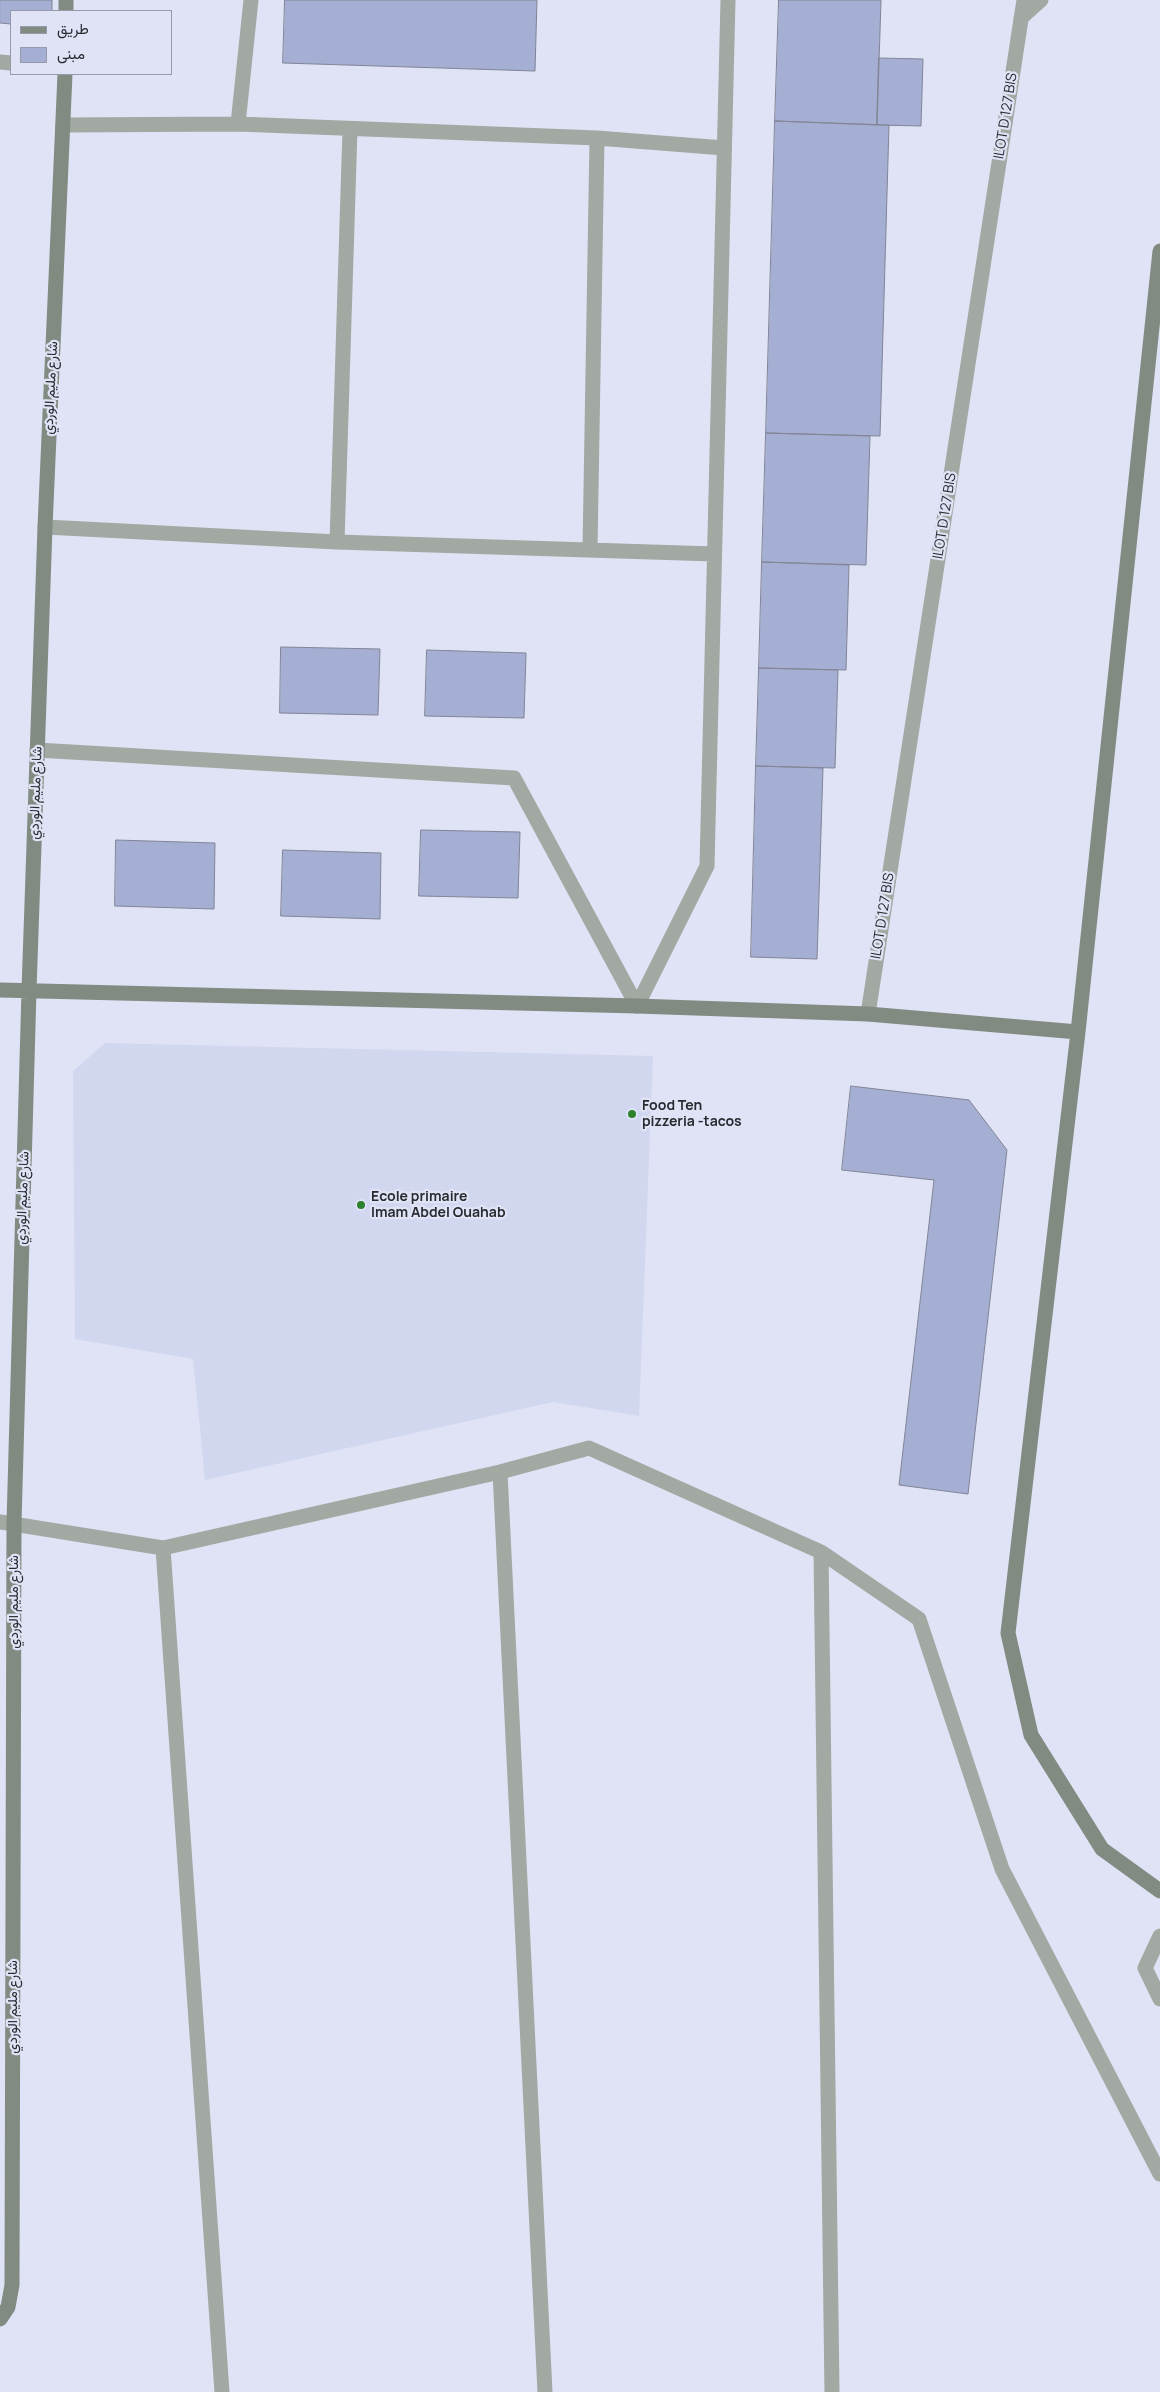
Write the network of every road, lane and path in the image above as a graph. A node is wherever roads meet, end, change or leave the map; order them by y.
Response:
1 (251, 0) edge
2 (728, 0) edge
3 (1024, 0) edge
4 (1041, 0) edge
5 (1021, 18) junction
6 (65, 75) edge
7 (238, 124) junction
8 (63, 125) junction
9 (350, 129) junction
10 (597, 138) junction
11 (724, 148) junction
12 (1160, 251) edge
13 (45, 527) junction
14 (337, 542) junction
15 (590, 549) junction
16 (714, 554) junction
17 (37, 750) junction
18 (0, 990) edge
19 (29, 990) junction
20 (636, 1006) junction
21 (868, 1014) junction
22 (1078, 1032) junction
23 (500, 1472) junction
24 (7, 1522) edge
25 (163, 1548) junction
26 (821, 1552) junction
27 (1160, 1891) edge
28 (1160, 1936) edge
29 (1160, 1999) edge
30 (1160, 2174) edge
31 (0, 2319) edge
32 (222, 2392) edge
33 (545, 2392) edge
34 (832, 2392) edge

1 - 7 street
2 - 11 street
3 - 5 street, ILOT D 127 BIS
4 - 5 street
5 - 21 street, ILOT D 127 BIS
6 - 8 street, شارع مليم الوردي
7 - 8 street
7 - 9 street
8 - 13 street, شارع مليم الوردي
9 - 10 street
9 - 14 street
10 - 11 street
10 - 15 street
11 - 16 street
12 - 22 street
13 - 14 street
13 - 17 street, شارع مليم الوردي
14 - 15 street
15 - 16 street
16 - 20 street
17 - 19 street, شارع مليم الوردي
17 - 20 street
18 - 19 street
19 - 20 street
19 - 24 street, شارع مليم الوردي
20 - 21 street
21 - 22 street
22 - 27 street
23 - 25 street
23 - 26 street
23 - 33 street
24 - 25 street
24 - 31 street, شارع مليم الوردي
25 - 32 street
26 - 30 street
26 - 34 street
28 - 29 street

